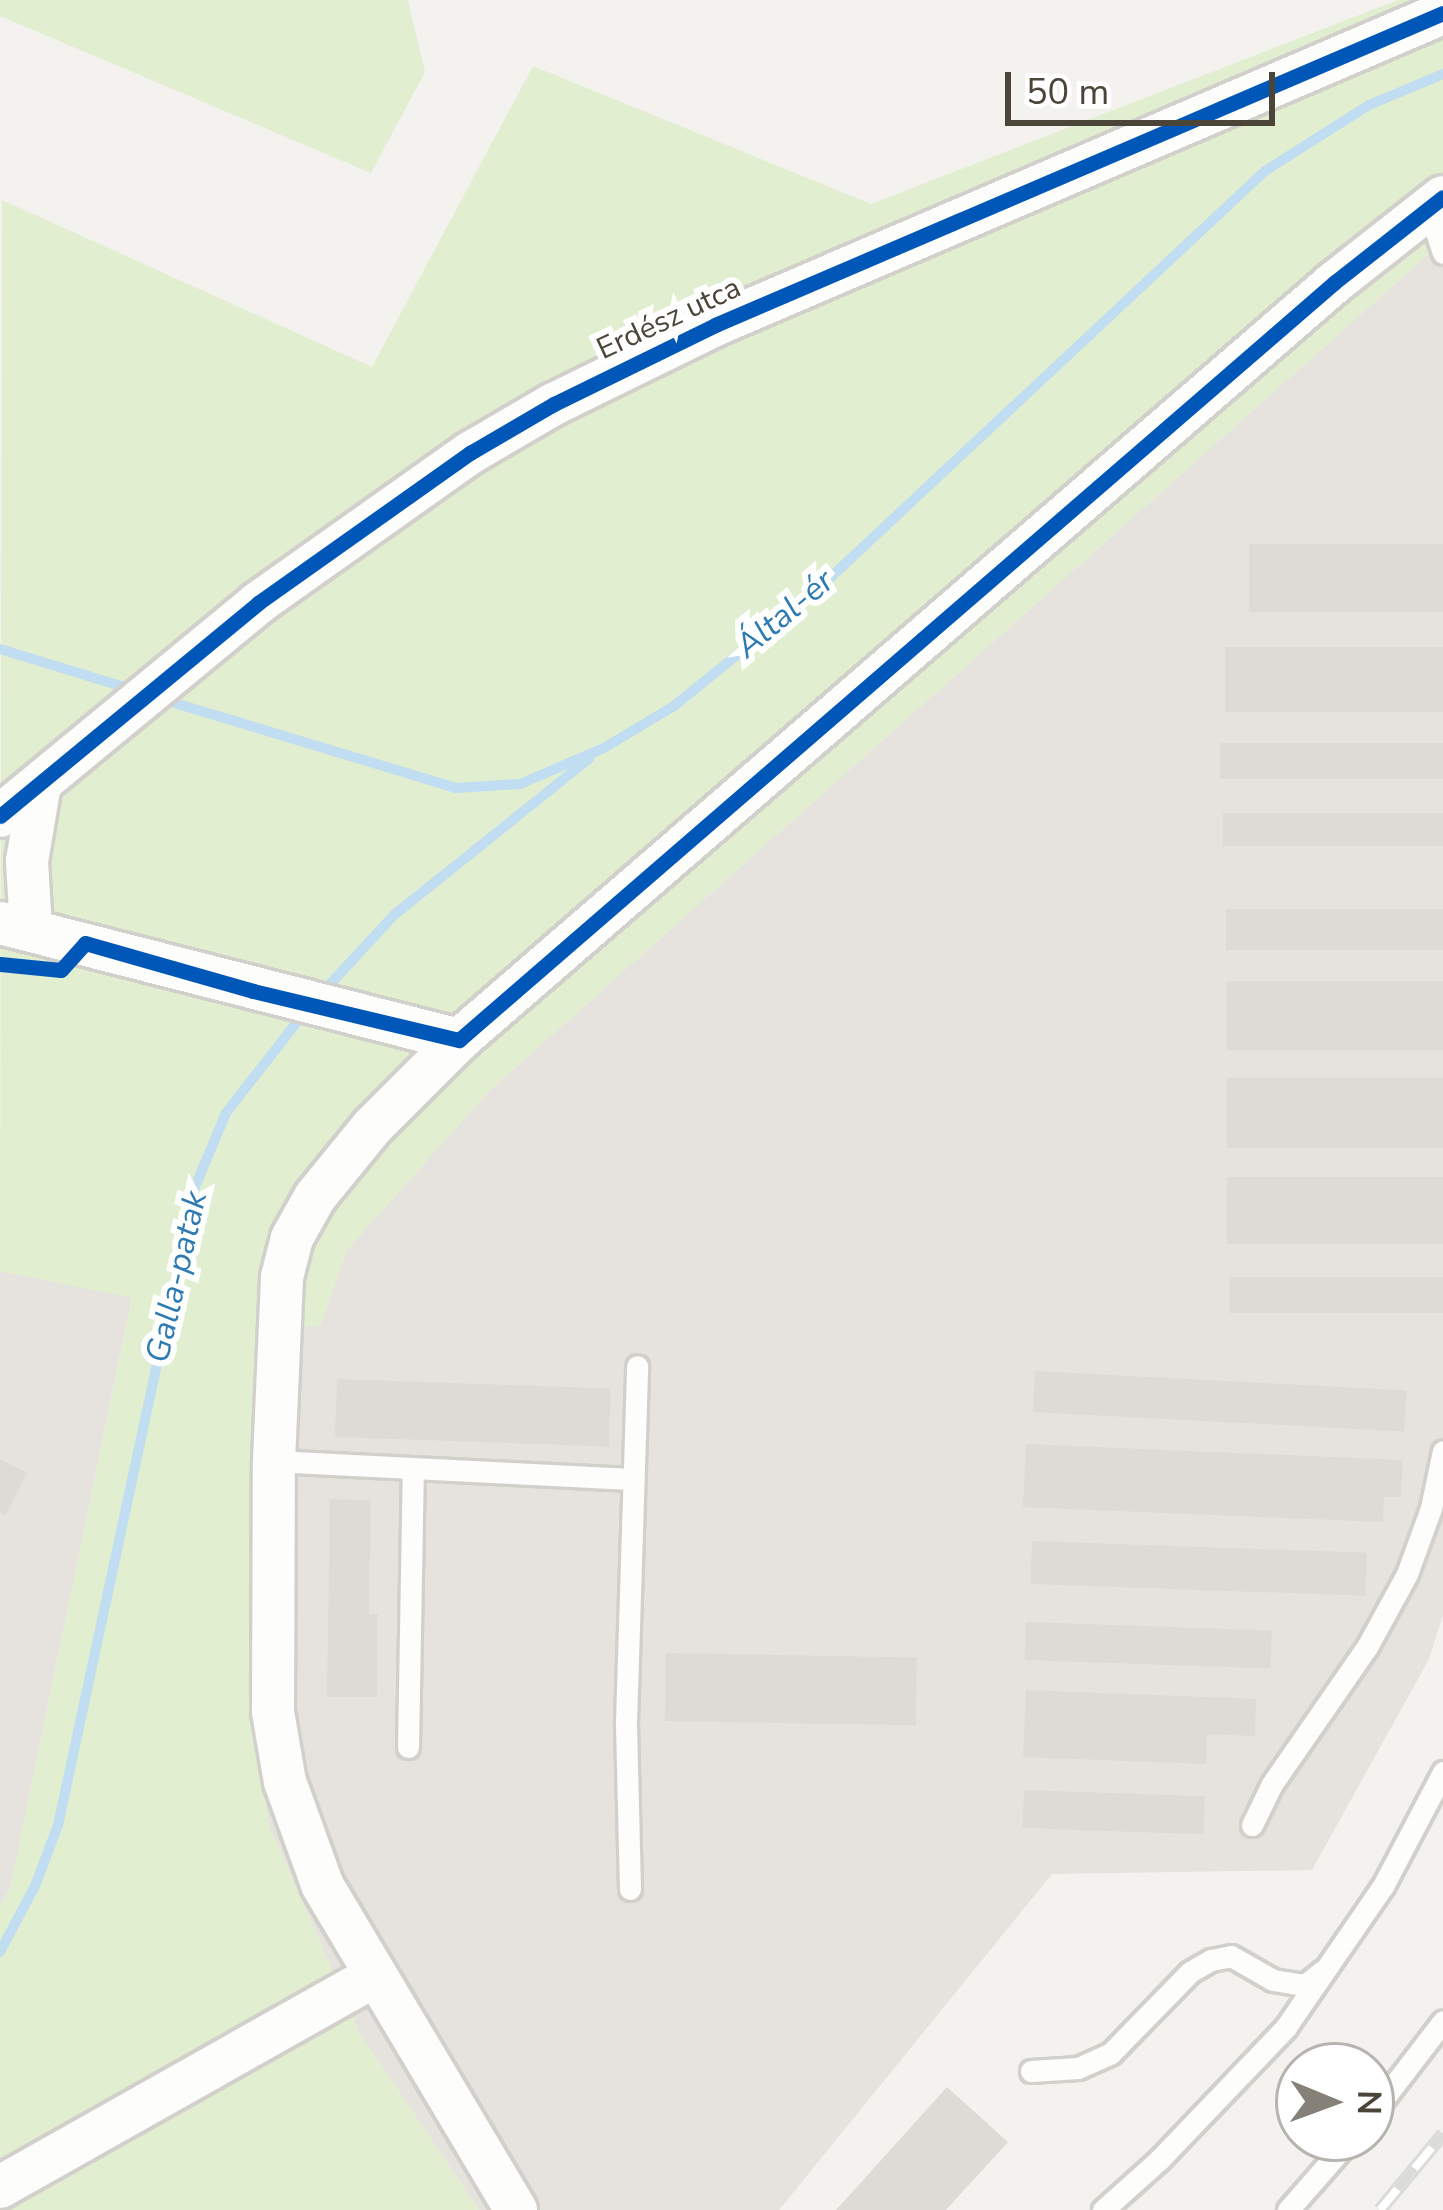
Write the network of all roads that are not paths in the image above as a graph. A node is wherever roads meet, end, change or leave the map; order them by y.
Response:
1 (1443, 13) edge
2 (1436, 203) edge
3 (1443, 253) edge
4 (40, 784) junction
5 (0, 816) edge
6 (16, 926) edge
7 (459, 1040) junction
8 (637, 1366) dead end
9 (1443, 1451) edge
10 (274, 1461) junction
11 (412, 1468) junction
12 (631, 1479) junction
13 (408, 1747) dead end
14 (1443, 1772) edge
15 (1252, 1826) dead end
16 (630, 1889) dead end
17 (1328, 1967) junction
18 (373, 1976) junction
19 (1443, 2021) edge
20 (1031, 2071) dead end
21 (1395, 2084) edge
22 (1330, 2162) edge
23 (0, 2187) edge
24 (516, 2210) edge
25 (1102, 2210) edge
26 (1288, 2210) edge

1 - 4 street, Erdész utca
2 - 3 lane
2 - 7 street
4 - 5 street, Erdész utca
4 - 6 street
6 - 7 street
7 - 10 street
8 - 12 lane
9 - 15 lane
10 - 11 lane
10 - 18 street
11 - 12 lane
11 - 13 lane
12 - 16 lane
14 - 17 lane
17 - 20 lane
17 - 25 lane
18 - 23 street
18 - 24 street
19 - 21 lane
22 - 26 lane

